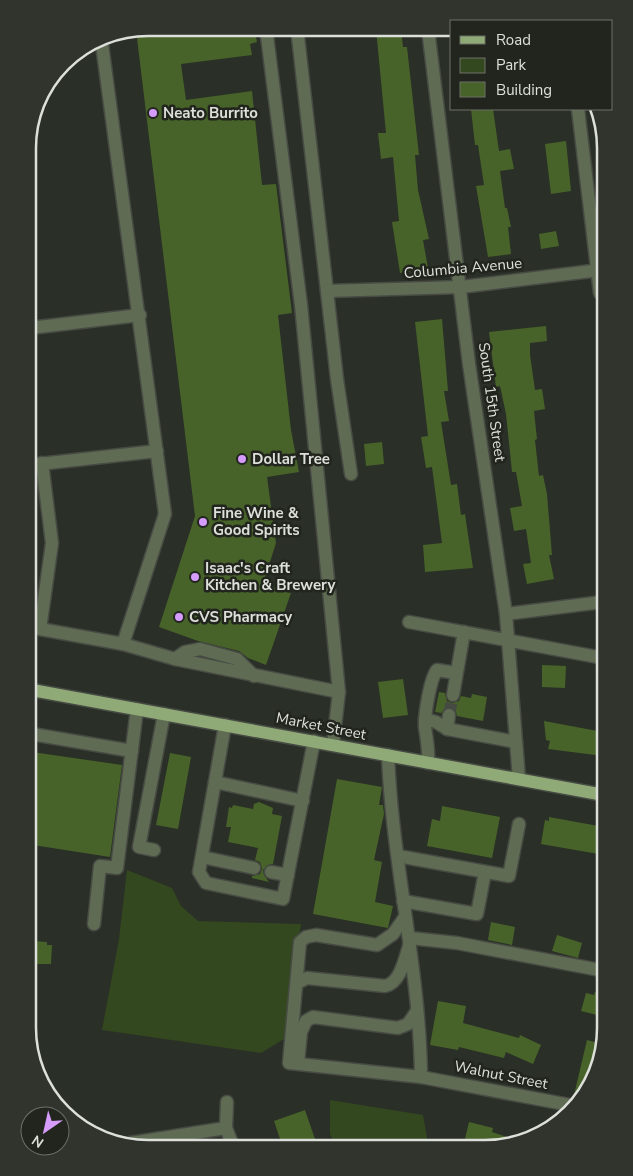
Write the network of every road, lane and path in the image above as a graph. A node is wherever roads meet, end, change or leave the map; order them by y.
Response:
1 (267, 36) edge
2 (298, 36) edge
3 (429, 36) edge
4 (102, 46) edge
5 (578, 110) edge
6 (597, 255) edge
7 (597, 270) edge
8 (461, 287) junction
9 (328, 291) junction
10 (140, 315) junction
11 (36, 327) edge
12 (157, 451) junction
13 (36, 464) edge
14 (351, 474) dead end
15 (597, 603) edge
16 (506, 614) junction
17 (409, 622) dead end
18 (464, 632) junction
19 (507, 639) junction
20 (123, 644) junction
21 (597, 657) edge
22 (456, 673) junction
23 (36, 691) edge
24 (339, 692) junction
25 (453, 695) tunnel mouth
26 (136, 709) junction
27 (164, 714) junction
28 (450, 715) tunnel mouth
29 (425, 719) junction
30 (225, 724) junction
31 (447, 729) junction
32 (36, 735) edge
33 (314, 740) junction
34 (516, 742) junction
35 (333, 744) junction
36 (132, 751) junction
37 (388, 755) junction
38 (428, 763) junction
39 (519, 779) junction
40 (215, 782) junction
41 (597, 794) edge
42 (303, 801) junction
43 (519, 824) dead end
44 (154, 850) dead end
45 (398, 856) junction
46 (202, 857) junction
47 (254, 868) dead end
48 (271, 872) dead end
49 (485, 872) junction
50 (288, 875) junction
51 (403, 901) junction
52 (405, 918) junction
53 (94, 924) dead end
54 (410, 941) junction
55 (597, 969) edge
56 (296, 983) junction
57 (417, 1011) junction
58 (293, 1063) junction
59 (420, 1077) junction
60 (227, 1102) dead end
61 (566, 1104) edge
62 (226, 1128) junction
63 (150, 1140) edge
64 (231, 1140) edge

1 - 24 street
2 - 9 street
3 - 8 street, South 15th Street
4 - 10 street
5 - 6 street
7 - 8 street, Columbia Avenue
8 - 9 street, Columbia Avenue
8 - 16 street, South 15th Street
9 - 14 street
10 - 11 street
10 - 12 street
12 - 13 street
12 - 20 street
13 - 20 street
15 - 16 street
16 - 19 street, South 15th Street
17 - 18 street
18 - 19 street
18 - 22 street
19 - 21 street
19 - 34 street, South 15th Street
20 - 24 street
22 - 25 street
22 - 29 street
23 - 26 main road, Market Street
24 - 35 street
26 - 27 main road, Market Street
26 - 36 street
27 - 30 main road, Market Street
27 - 44 street
28 - 31 street
29 - 31 street
29 - 38 street
30 - 33 main road, Market Street
30 - 40 street
31 - 34 street
32 - 36 street
33 - 35 main road, Market Street
33 - 42 street
34 - 39 street, South 15th Street
35 - 37 main road, Market Street
36 - 53 street
37 - 38 main road, Market Street
37 - 45 street
38 - 39 main road, Market Street
39 - 41 main road, Market Street
40 - 42 street
40 - 46 street
42 - 50 street
43 - 49 street
45 - 49 street
45 - 51 street
46 - 47 street
46 - 50 street
48 - 50 street
49 - 51 street
51 - 52 street
52 - 54 street
52 - 56 street
54 - 55 street
54 - 56 street
54 - 57 street
56 - 58 street
57 - 58 street
57 - 59 street
58 - 59 street, Walnut Street
59 - 61 street, Walnut Street
60 - 62 street
62 - 63 street
62 - 64 street

